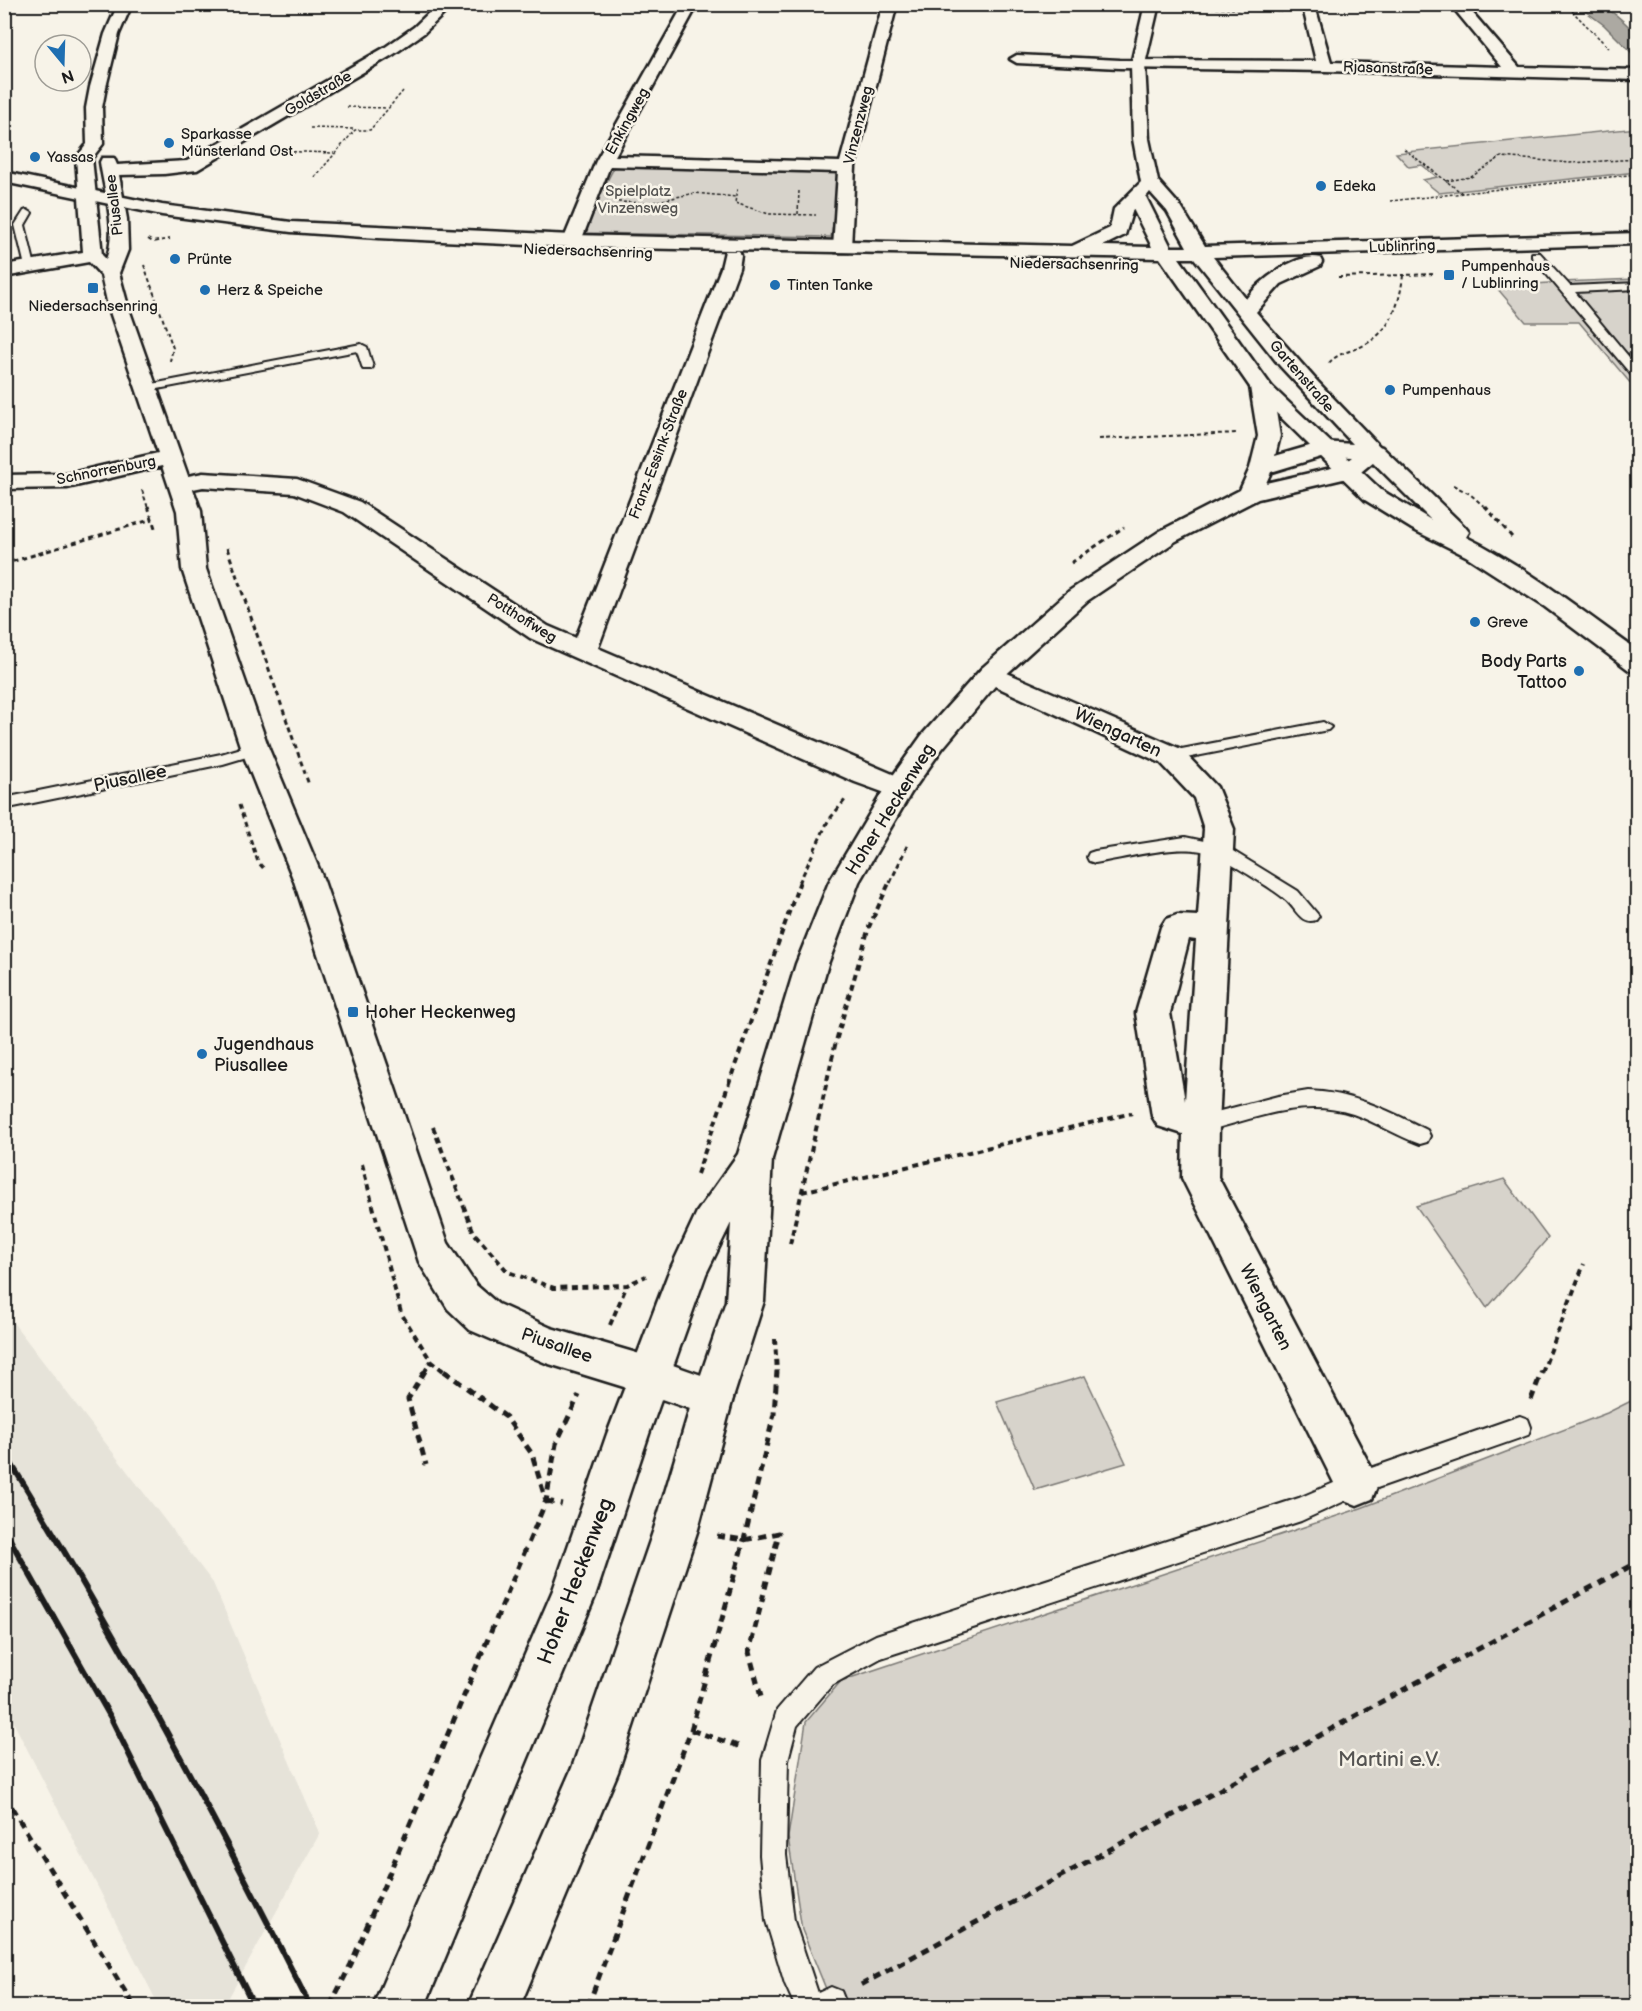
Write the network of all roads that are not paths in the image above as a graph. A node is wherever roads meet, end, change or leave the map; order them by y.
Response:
1 (125, 4) edge
2 (447, 4) edge
3 (691, 4) edge
4 (890, 4) edge
5 (1152, 4) edge
6 (1457, 4) edge
7 (1309, 10) road end
8 (1017, 59) dead end
9 (1138, 64) junction
10 (1325, 66) junction
11 (1514, 71) junction
12 (1635, 75) edge
13 (95, 144) junction
14 (604, 161) junction
15 (846, 167) junction
16 (110, 170) junction
17 (4, 177) edge
18 (1150, 183) junction
19 (1136, 195) junction
20 (30, 205) dead end
21 (81, 206) junction
22 (116, 210) junction
23 (1638, 238) edge
24 (572, 241) junction
25 (842, 248) junction
26 (1067, 252) junction
27 (1638, 252) edge
28 (732, 255) junction
29 (1536, 255) junction
30 (93, 256) junction
31 (1171, 259) junction
32 (1205, 259) junction
33 (1312, 262) junction
34 (30, 266) junction
35 (4, 271) edge
36 (110, 273) junction
37 (1638, 286) edge
38 (1566, 289) junction
39 (1246, 312) junction
40 (367, 367) dead end
41 (1638, 376) edge
42 (1261, 387) junction
43 (147, 388) junction
44 (1323, 449) junction
45 (1374, 452) junction
46 (171, 457) junction
47 (1261, 468) junction
48 (1348, 471) junction
49 (4, 482) edge
50 (180, 485) junction
51 (1250, 494) junction
52 (1475, 550) junction
53 (583, 653) junction
54 (1638, 664) edge
55 (991, 674) junction
56 (1323, 727) dead end
57 (255, 749) junction
58 (1171, 756) junction
59 (899, 788) junction
60 (4, 804) edge
61 (1217, 849) junction
62 (1095, 857) dead end
63 (1310, 916) dead end
64 (1214, 929) junction
65 (1202, 1124) junction
66 (1420, 1136) dead end
67 (754, 1159) junction
68 (650, 1376) junction
69 (713, 1398) junction
70 (1520, 1427) road end
71 (1357, 1484) junction
72 (820, 2005) edge
73 (399, 2007) edge
74 (494, 2007) edge

1 - 13 street, Piusallee
2 - 16 street, Goldstraße
3 - 14 street, Enkingweg
4 - 15 street, Vinzenzweg
5 - 9 street
6 - 11 street
7 - 10 street
8 - 9 street
9 - 10 street, Rjasanstraße
9 - 18 street
10 - 11 street, Rjasanstraße
11 - 12 street, Rjasanstraße
13 - 16 street, Piusallee
13 - 21 street, Piusallee
14 - 15 street
14 - 24 street, Enkingweg
15 - 25 street, Vinzenzweg
16 - 22 street, Piusallee
17 - 21 street, Niedersachsenring
18 - 19 street
18 - 32 street, Gartenstraße
19 - 26 street
19 - 31 street, Gartenstraße
20 - 34 lane
21 - 22 street, Niedersachsenring
21 - 30 street, Piusallee
22 - 24 street, Niedersachsenring
22 - 28 street, Niedersachsenring
22 - 36 street, Piusallee
23 - 32 street, Lublinring
24 - 25 street, Niedersachsenring
25 - 26 street, Niedersachsenring
26 - 31 street, Niedersachsenring
27 - 29 street, Lublinring
28 - 31 street, Niedersachsenring
28 - 53 street, Franz-Essink-Straße
29 - 33 street, Lublinring
29 - 38 lane
30 - 34 street
30 - 36 street, Piusallee
31 - 32 street, Lublinring
31 - 42 street, Gartenstraße
32 - 33 street, Lublinring
32 - 39 street, Gartenstraße
33 - 39 street
34 - 35 street
36 - 43 street, Piusallee
37 - 38 lane
38 - 41 lane
39 - 45 street, Gartenstraße
40 - 43 lane
42 - 44 street, Gartenstraße
42 - 47 street, Gartenstraße
43 - 46 street, Piusallee
44 - 45 street
44 - 47 street
44 - 48 street, Gartenstraße
45 - 48 street, Hoher Heckenweg
45 - 52 street, Gartenstraße
46 - 49 street, Schnorrenburg
46 - 50 street, Piusallee
47 - 51 street
48 - 51 street, Hoher Heckenweg
48 - 52 street, Gartenstraße
50 - 53 street, Potthoffweg
50 - 57 street, Piusallee
51 - 55 street, Hoher Heckenweg
52 - 54 street, Gartenstraße
53 - 59 street, Potthoffweg
55 - 58 street, Wiengarten
55 - 59 street, Hoher Heckenweg
56 - 58 lane
57 - 60 lane, Piusallee
57 - 68 street, Piusallee
58 - 61 street, Wiengarten
59 - 67 street, Hoher Heckenweg
61 - 62 lane
61 - 63 lane
61 - 64 street, Wiengarten
64 - 65 street, Wiengarten
64 - 65 street
65 - 66 lane
65 - 71 street, Wiengarten
67 - 68 street, Hoher Heckenweg
67 - 69 street, Hoher Heckenweg
68 - 69 street, Piusallee
68 - 73 street, Hoher Heckenweg
69 - 74 street, Hoher Heckenweg
70 - 71 lane
71 - 72 lane

